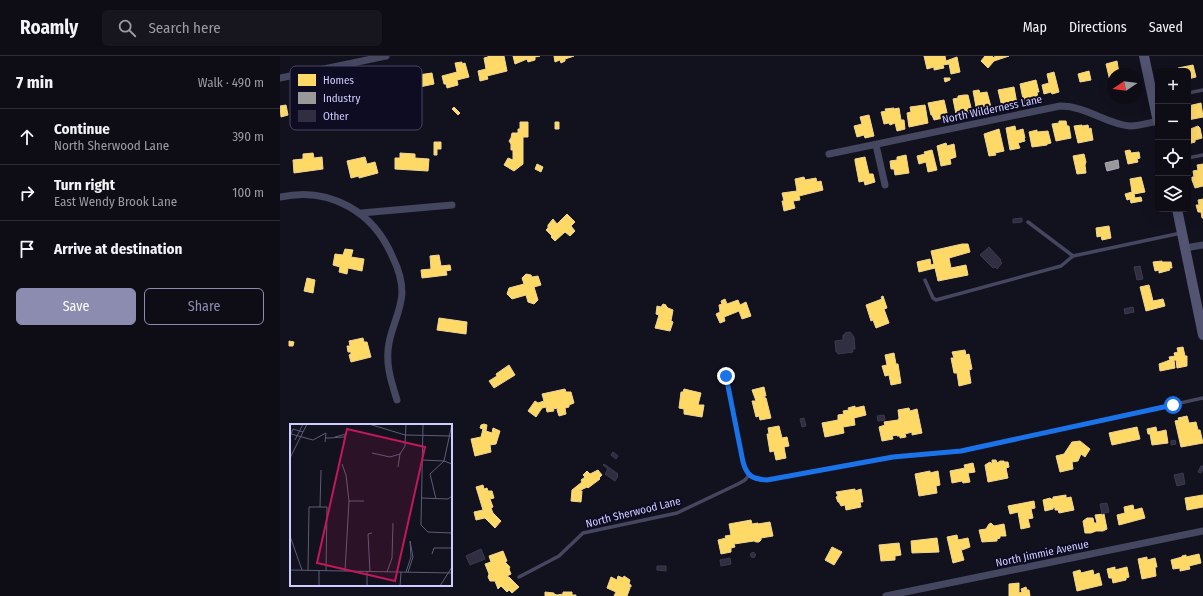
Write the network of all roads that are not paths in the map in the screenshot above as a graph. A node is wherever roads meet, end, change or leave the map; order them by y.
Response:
1 (386, 56) edge
2 (1144, 56) edge
3 (370, 58) edge
4 (334, 66) edge
5 (290, 76) edge
6 (280, 78) edge
7 (1203, 90) edge
8 (1191, 92) edge
9 (1155, 97) edge
10 (1155, 122) edge
11 (876, 145) junction
12 (829, 154) dead end
13 (1203, 155) edge
14 (1191, 157) edge
15 (885, 185) dead end
16 (280, 196) edge
17 (452, 205) dead end
18 (1178, 212) edge
19 (361, 213) junction
20 (1028, 222) dead end
21 (1182, 233) junction
22 (1203, 245) edge
23 (1185, 248) junction
24 (1073, 256) junction
25 (925, 280) dead end
26 (1203, 335) edge
27 (726, 376) dead end
28 (1203, 398) edge
29 (397, 400) dead end
30 (749, 475) junction
31 (1203, 531) edge
32 (519, 578) dead end
33 (886, 596) edge

1 - 3 street
2 - 9 street
3 - 4 street
5 - 6 street
7 - 8 lane
10 - 11 street, North Wilderness Lane
11 - 12 street, North Wilderness Lane
11 - 15 street
13 - 14 lane
16 - 19 street
17 - 19 street
18 - 21 street
19 - 29 street
20 - 24 lane
21 - 23 street
21 - 24 lane
22 - 23 street
23 - 26 street
24 - 25 lane
27 - 30 lane
28 - 30 lane
30 - 32 lane, North Sherwood Lane
31 - 33 street, North Jimmie Avenue

